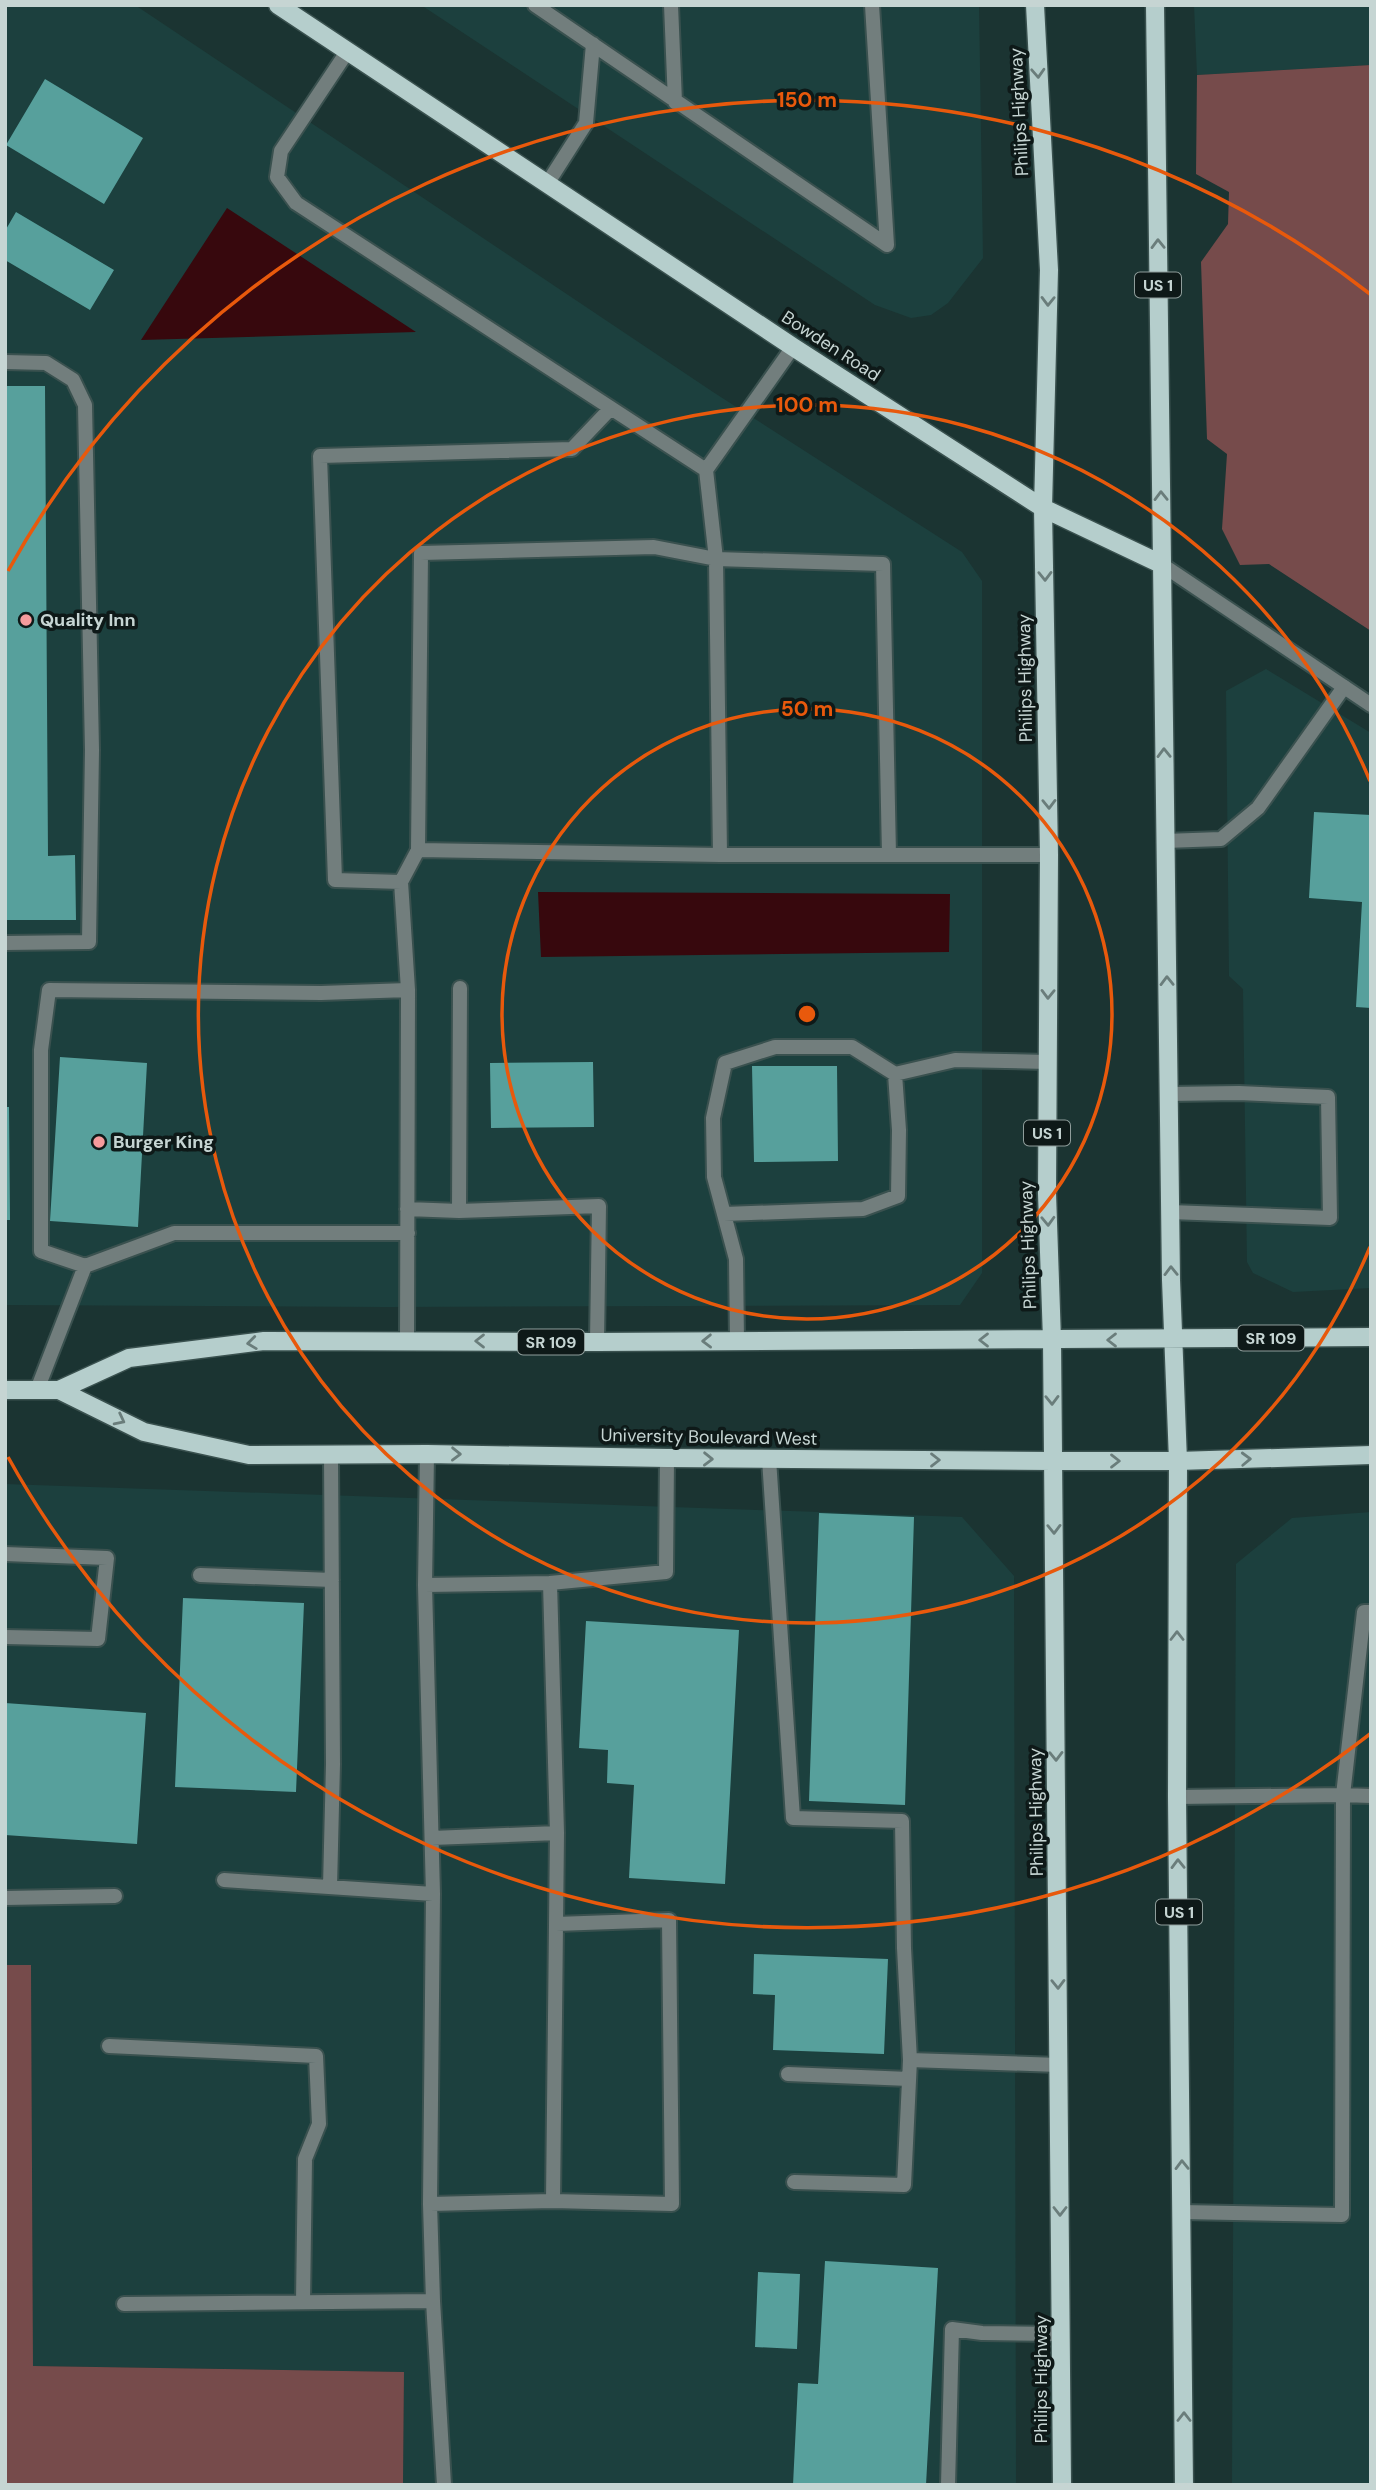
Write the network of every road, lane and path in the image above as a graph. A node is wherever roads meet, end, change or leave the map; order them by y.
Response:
1 (278, 5) edge
2 (536, 5) edge
3 (671, 5) edge
4 (872, 5) edge
5 (1035, 5) edge
6 (1155, 5) edge
7 (593, 44) junction
8 (347, 52) junction
9 (675, 102) junction
10 (547, 184) junction
11 (793, 347) junction
12 (5, 362) edge
13 (611, 408) junction
14 (706, 470) junction
15 (1043, 508) junction
16 (716, 559) junction
17 (1161, 564) junction
18 (1344, 687) junction
19 (1371, 705) edge
20 (1165, 841) junction
21 (418, 850) junction
22 (720, 855) junction
23 (889, 855) junction
24 (1049, 855) junction
25 (401, 882) junction
26 (5, 943) edge
27 (460, 988) dead end
28 (408, 990) junction
29 (1048, 1062) junction
30 (895, 1074) junction
31 (1168, 1094) junction
32 (407, 1209) junction
33 (459, 1211) junction
34 (1170, 1212) junction
35 (724, 1214) junction
36 (408, 1233) junction
37 (85, 1266) junction
38 (1371, 1337) edge
39 (1172, 1339) junction
40 (737, 1340) junction
41 (1052, 1340) junction
42 (407, 1341) junction
43 (597, 1342) junction
44 (37, 1390) junction
45 (59, 1390) junction
46 (5, 1391) edge
47 (426, 1454) junction
48 (1371, 1455) edge
49 (331, 1456) junction
50 (667, 1458) junction
51 (769, 1459) junction
52 (1053, 1461) junction
53 (1178, 1461) junction
54 (5, 1554) edge
55 (201, 1575) dead end
56 (332, 1580) junction
57 (550, 1583) junction
58 (425, 1586) junction
59 (1371, 1612) edge
60 (5, 1637) edge
61 (1343, 1795) junction
62 (1371, 1796) edge
63 (1177, 1797) junction
64 (557, 1833) junction
65 (432, 1838) junction
66 (224, 1880) dead end
67 (330, 1887) junction
68 (433, 1894) junction
69 (115, 1896) dead end
70 (5, 1898) edge
71 (556, 1924) junction
72 (109, 2046) dead end
73 (910, 2060) junction
74 (1059, 2065) junction
75 (788, 2074) dead end
76 (909, 2080) junction
77 (794, 2182) dead end
78 (553, 2201) junction
79 (430, 2203) junction
80 (1182, 2212) junction
81 (433, 2301) junction
82 (303, 2302) junction
83 (124, 2304) dead end
84 (1061, 2334) junction
85 (444, 2485) edge
86 (948, 2485) edge
87 (1062, 2485) edge
88 (1184, 2485) edge

1 - 8 main road, Bowden Road
2 - 7 street
3 - 9 street
4 - 9 street
5 -> 15 main road, Philips Highway / US 1
17 -> 6 main road, US 1
7 - 9 street
7 - 10 street
8 - 10 main road, Bowden Road
8 - 13 street
10 - 11 main road, Bowden Road
11 - 14 street
11 - 15 main road, Bowden Road
12 - 26 street
13 - 14 street
13 - 25 street
14 - 16 street
15 - 17 main road, Bowden Road
15 -> 24 main road, Philips Highway / US 1
16 - 21 street
16 - 22 street
16 - 23 street
17 - 18 street, Bowden Road
20 -> 17 main road, US 1
18 - 19 street, Bowden Road
18 - 20 street
31 -> 20 main road, US 1
21 - 22 street
21 - 25 street
22 - 23 street
23 - 24 street
24 -> 29 main road, Philips Highway / US 1
25 - 28 street
27 - 33 street
28 - 32 street
28 - 37 street
29 - 30 street
29 -> 41 main road, Philips Highway / US 1
30 - 35 street
30 - 35 street
31 - 34 main road, US 1
31 - 34 street
32 - 33 street
32 - 36 street
33 - 43 street
39 -> 34 main road, US 1
35 - 40 street
36 - 37 street
36 - 42 street
37 - 44 street
38 - 39 main road, University Boulevard West / SR 109
39 -> 41 main road, University Boulevard West / SR 109
39 - 53 main road, US 1
41 -> 40 main road, University Boulevard West / SR 109
40 -> 43 main road, University Boulevard West / SR 109
41 -> 52 main road, Philips Highway / US 1
43 -> 42 main road, University Boulevard West / SR 109
42 -> 45 main road, University Boulevard West / SR 109
44 - 45 main road, University Boulevard West / SR 109
44 - 46 main road, University Boulevard West / SR 109
45 -> 49 main road, University Boulevard West / SR 109
47 - 49 main road, University Boulevard West / SR 109
47 -> 50 main road, University Boulevard West / SR 109
47 - 58 street
53 -> 48 main road, University Boulevard West / SR 109
49 - 56 street
50 -> 51 main road, University Boulevard West / SR 109
50 - 57 street
51 -> 52 main road, University Boulevard West / SR 109
51 - 73 street
52 -> 53 main road, University Boulevard West / SR 109
52 -> 74 main road, Philips Highway / US 1
63 -> 53 main road, US 1
54 - 60 street
55 - 56 street
56 - 67 street
57 - 58 street
57 - 64 street
58 - 65 street
59 - 61 street
61 - 62 street
61 - 63 street
61 - 80 street
80 -> 63 main road, US 1
64 - 65 street
64 - 71 street
65 - 68 street
66 - 67 street
67 - 68 street
68 - 79 street
69 - 70 street
71 - 78 street
71 - 78 street
72 - 82 street
73 - 74 street
73 - 76 street
74 -> 84 main road, Philips Highway / US 1
75 - 76 street
76 - 77 street
78 - 79 street
79 - 81 street
88 -> 80 main road, US 1
81 - 82 street
81 - 85 street
82 - 83 street
84 - 86 street
84 - 87 main road, Philips Highway / US 1

